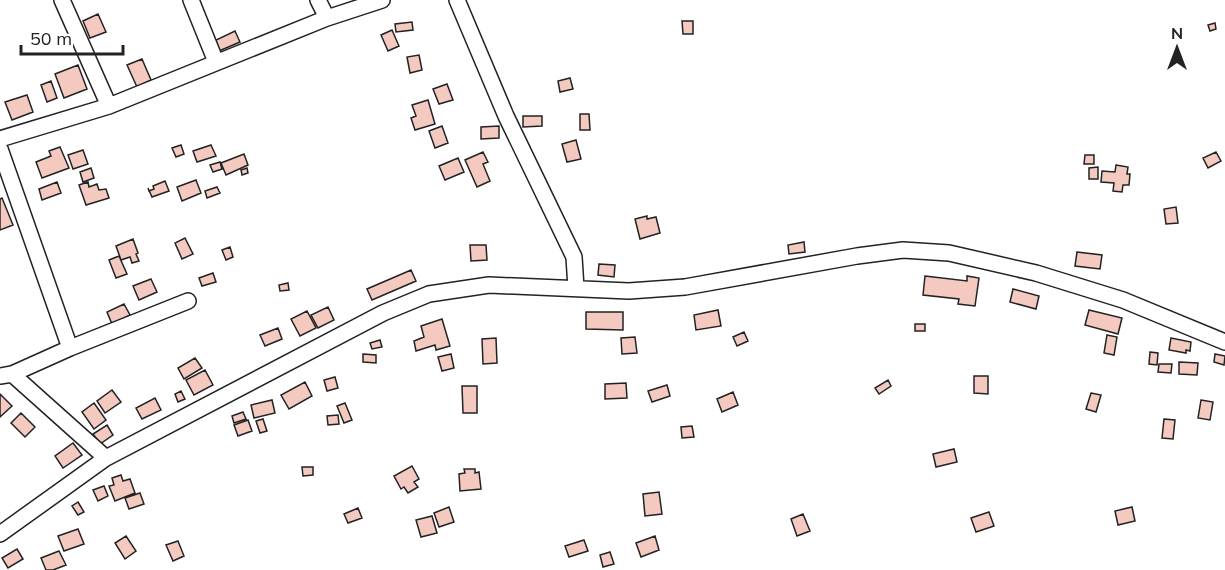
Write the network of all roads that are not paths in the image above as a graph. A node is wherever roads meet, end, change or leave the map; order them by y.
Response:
1 (62, 0) edge
2 (191, 0) edge
3 (318, 0) edge
4 (382, 0) edge
5 (458, 0) edge
6 (327, 18) junction
7 (216, 62) junction
8 (109, 106) junction
9 (0, 139) edge
10 (0, 149) edge
11 (576, 288) junction
12 (188, 301) dead end
13 (1225, 342) edge
14 (70, 348) junction
15 (6, 375) edge
16 (106, 458) junction
17 (0, 534) edge

1 - 8 street
2 - 7 street
3 - 6 street
4 - 6 street
5 - 11 street
6 - 7 street
7 - 8 street
8 - 9 street
10 - 14 street
11 - 13 street
11 - 16 street
12 - 14 street
14 - 15 street
15 - 16 street
16 - 17 street

